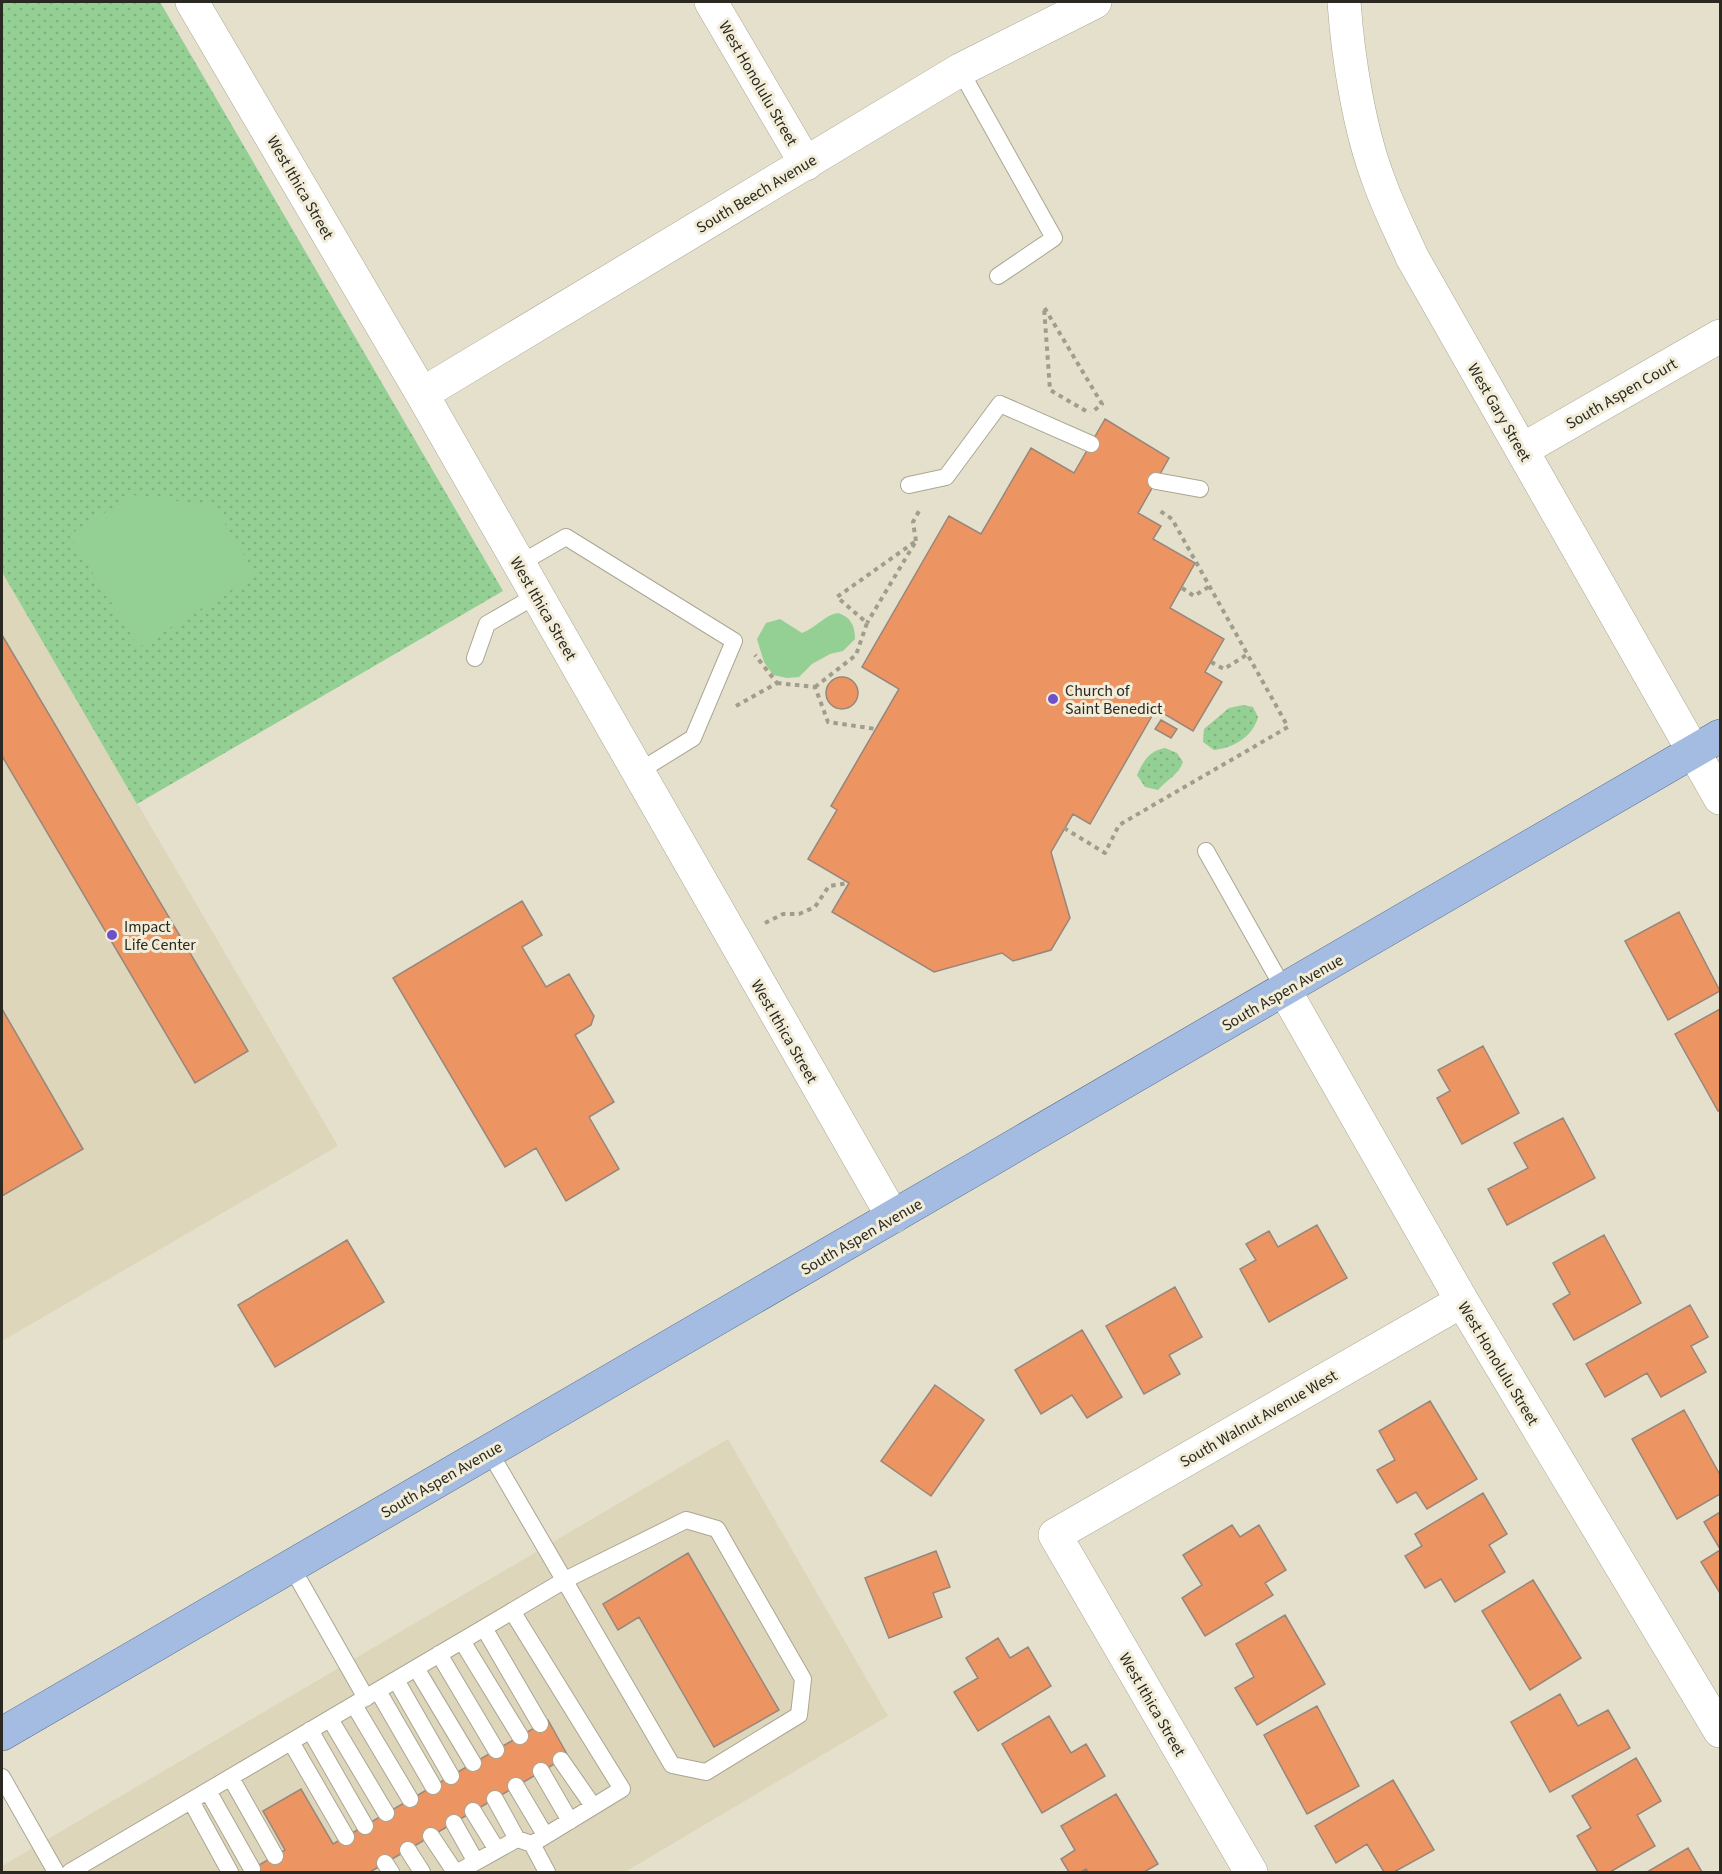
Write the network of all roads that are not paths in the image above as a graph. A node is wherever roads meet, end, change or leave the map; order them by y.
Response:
1 (192, 2) edge
2 (711, 2) edge
3 (1095, 2) edge
4 (1344, 2) edge
5 (960, 70) junction
6 (806, 164) junction
7 (998, 276) dead end
8 (1720, 336) edge
9 (422, 394) junction
10 (1084, 441) road end
11 (1522, 450) junction
12 (1156, 481) dead end
13 (909, 485) dead end
14 (1200, 489) dead end
15 (519, 564) junction
16 (537, 595) junction
17 (475, 658) dead end
18 (1707, 744) edge
19 (638, 772) junction
20 (1720, 798) edge
21 (1206, 851) dead end
22 (1285, 991) junction
23 (893, 1217) junction
24 (1462, 1301) junction
25 (489, 1451) junction
26 (1055, 1535) joint
27 (291, 1566) junction
28 (565, 1580) junction
29 (512, 1611) junction
30 (484, 1628) junction
31 (462, 1641) junction
32 (439, 1654) junction
33 (416, 1668) junction
34 (396, 1680) junction
35 (366, 1698) junction
36 (330, 1719) junction
37 (540, 1724) dead end
38 (310, 1730) junction
39 (1720, 1731) edge
40 (2, 1734) edge
41 (520, 1736) dead end
42 (291, 1742) junction
43 (496, 1750) dead end
44 (561, 1760) dead end
45 (473, 1763) dead end
46 (541, 1772) dead end
47 (451, 1776) dead end
48 (2, 1777) edge
49 (231, 1778) junction
50 (433, 1786) dead end
51 (516, 1786) dead end
52 (208, 1791) junction
53 (495, 1799) dead end
54 (410, 1800) dead end
55 (191, 1801) junction
56 (593, 1806) junction
57 (473, 1811) dead end
58 (386, 1813) dead end
59 (570, 1821) junction
60 (454, 1823) dead end
61 (364, 1826) dead end
62 (432, 1836) dead end
63 (346, 1837) dead end
64 (531, 1839) junction
65 (408, 1850) dead end
66 (497, 1850) junction
67 (274, 1856) dead end
68 (476, 1862) junction
69 (252, 1869) dead end
70 (56, 1872) edge
71 (70, 1872) edge
72 (231, 1872) edge
73 (422, 1872) edge
74 (456, 1872) edge
75 (548, 1872) edge
76 (1251, 1872) edge

1 - 9 street, West Ithica Street
2 - 6 street, West Honolulu Street
3 - 5 street, South Beech Avenue
4 - 11 street, West Gary Street
5 - 6 street, South Beech Avenue
5 - 7 lane
6 - 9 street, South Beech Avenue
8 - 11 street, South Aspen Court
9 - 15 street, West Ithica Street
10 - 13 lane
11 - 18 street, West Gary Street
12 - 14 lane
15 - 16 street, West Ithica Street
15 - 19 lane
16 - 17 lane
16 - 19 street, West Ithica Street
18 - 20 street, West Gary Street
18 - 22 main road, South Aspen Avenue
19 - 23 street, West Ithica Street
21 - 22 lane
22 - 23 main road, South Aspen Avenue
22 - 24 street, West Honolulu Street
23 - 25 main road, South Aspen Avenue
24 - 26 street, South Walnut Avenue West
24 - 39 street, West Honolulu Street
25 - 27 main road, South Aspen Avenue
25 - 28 lane
26 - 76 street, West Ithica Street
27 - 35 lane
27 - 40 main road, South Aspen Avenue
28 - 28 lane
28 - 29 lane
29 - 30 lane
29 - 56 lane
30 - 31 lane
30 - 37 lane
31 - 32 lane
31 - 41 lane
32 - 33 lane
32 - 43 lane
33 - 34 lane
33 - 45 lane
34 - 35 lane
34 - 47 lane
35 - 36 lane
35 - 50 lane
35 - 54 lane
36 - 38 lane
36 - 58 lane
38 - 42 lane
38 - 61 lane
42 - 49 lane
42 - 63 lane
44 - 56 lane
46 - 59 lane
48 - 70 lane
49 - 52 lane
49 - 67 lane
51 - 64 lane
52 - 55 lane
52 - 69 lane
53 - 64 lane
55 - 71 lane
55 - 72 lane
56 - 59 lane
57 - 66 lane
59 - 64 lane
60 - 68 lane
62 - 74 lane
64 - 66 lane
64 - 75 lane
65 - 73 lane
66 - 68 lane
68 - 74 lane

